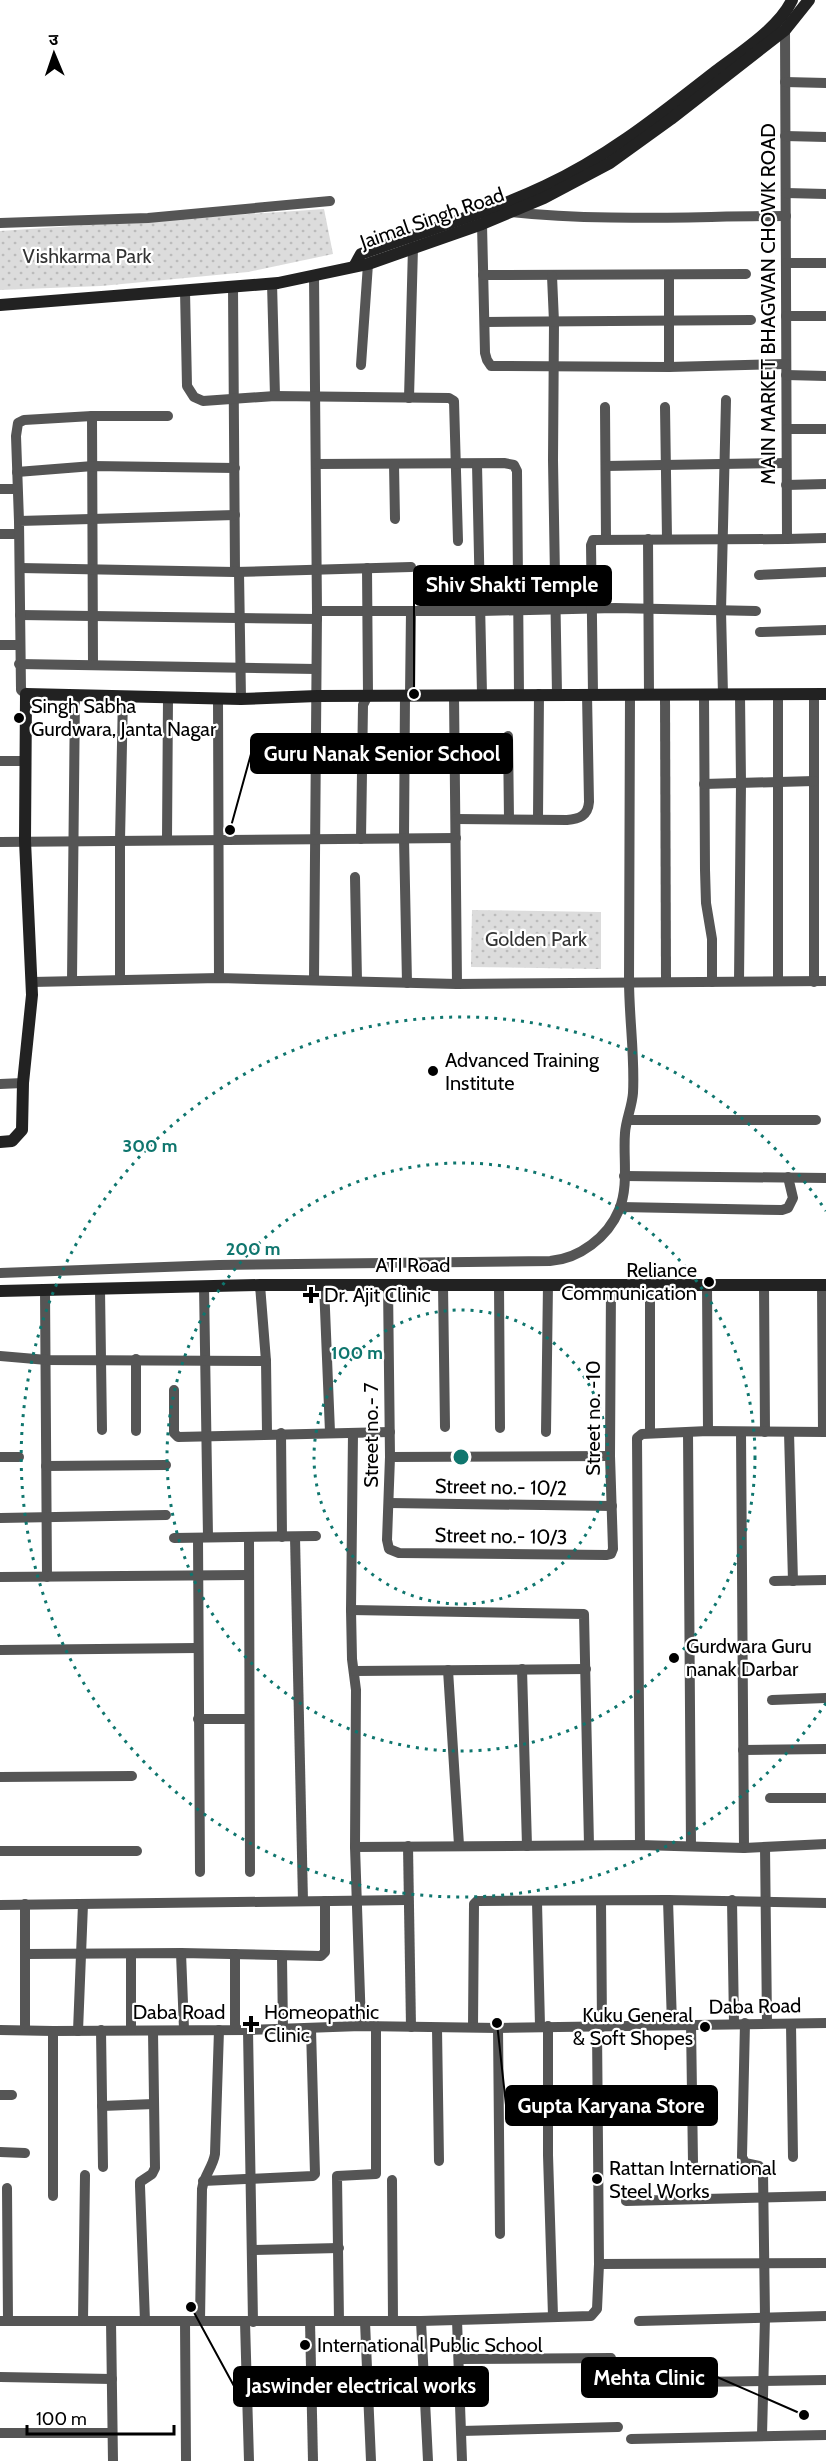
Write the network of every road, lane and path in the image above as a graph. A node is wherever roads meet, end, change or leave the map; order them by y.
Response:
1 (792, 0) edge
2 (809, 0) edge
3 (785, 30) junction
4 (785, 82) junction
5 (826, 83) edge
6 (786, 136) junction
7 (826, 137) edge
8 (786, 193) junction
9 (826, 194) edge
10 (330, 201) dead end
11 (509, 212) junction
12 (786, 216) junction
13 (0, 223) edge
14 (482, 224) junction
15 (413, 247) junction
16 (786, 263) junction
17 (826, 263) edge
18 (361, 264) junction
19 (746, 274) dead end
20 (314, 275) junction
21 (483, 275) junction
22 (669, 275) junction
23 (552, 276) junction
24 (272, 283) junction
25 (233, 287) junction
26 (185, 291) junction
27 (0, 305) edge
28 (786, 316) junction
29 (826, 316) edge
30 (751, 320) dead end
31 (669, 321) junction
32 (485, 322) junction
33 (554, 322) junction
34 (362, 365) dead end
35 (554, 366) junction
36 (669, 367) junction
37 (786, 370) junction
38 (826, 376) edge
39 (275, 396) junction
40 (316, 396) junction
41 (409, 398) junction
42 (234, 400) junction
43 (726, 400) dead end
44 (605, 407) dead end
45 (665, 407) dead end
46 (92, 416) junction
47 (168, 416) dead end
48 (787, 429) junction
49 (826, 429) edge
50 (786, 463) junction
51 (316, 464) junction
52 (394, 464) junction
53 (457, 464) junction
54 (477, 464) junction
55 (726, 465) junction
56 (93, 466) junction
57 (606, 466) junction
58 (667, 466) junction
59 (235, 468) junction
60 (17, 472) junction
61 (826, 484) edge
62 (786, 485) junction
63 (0, 489) edge
64 (17, 489) junction
65 (235, 515) junction
66 (93, 518) junction
67 (395, 519) dead end
68 (19, 521) junction
69 (0, 534) edge
70 (19, 534) junction
71 (826, 538) edge
72 (606, 539) junction
73 (648, 539) junction
74 (667, 539) junction
75 (787, 539) junction
76 (724, 540) junction
77 (458, 541) dead end
78 (411, 567) dead end
79 (20, 568) junction
80 (367, 568) junction
81 (93, 569) junction
82 (316, 570) junction
83 (237, 572) junction
84 (826, 572) edge
85 (759, 575) dead end
86 (648, 608) junction
87 (557, 609) junction
88 (592, 609) junction
89 (516, 610) junction
90 (368, 611) junction
91 (411, 611) junction
92 (481, 611) junction
93 (721, 611) junction
94 (756, 611) dead end
95 (20, 615) junction
96 (91, 615) junction
97 (317, 615) junction
98 (240, 619) junction
99 (826, 630) edge
100 (760, 632) dead end
101 (0, 645) edge
102 (20, 645) junction
103 (19, 664) junction
104 (93, 664) junction
105 (241, 669) junction
106 (316, 669) junction
107 (26, 694) junction
108 (482, 694) junction
109 (519, 694) junction
110 (538, 694) junction
111 (557, 694) junction
112 (590, 694) junction
113 (630, 694) junction
114 (649, 694) junction
115 (778, 694) junction
116 (820, 694) edge
117 (75, 695) junction
118 (368, 695) junction
119 (408, 695) junction
120 (454, 695) junction
121 (664, 695) junction
122 (704, 695) junction
123 (723, 695) junction
124 (740, 695) junction
125 (123, 696) junction
126 (316, 696) junction
127 (168, 698) junction
128 (218, 699) junction
129 (241, 699) junction
130 (508, 736) dead end
131 (0, 761) edge
132 (25, 761) junction
133 (814, 781) junction
134 (778, 782) junction
135 (741, 783) junction
136 (704, 784) junction
137 (538, 818) junction
138 (456, 819) junction
139 (509, 819) junction
140 (315, 838) junction
141 (404, 838) junction
142 (456, 838) junction
143 (167, 839) junction
144 (218, 839) junction
145 (361, 839) junction
146 (72, 840) junction
147 (120, 840) junction
148 (25, 841) junction
149 (0, 842) edge
150 (356, 877) dead end
151 (219, 978) junction
152 (120, 980) junction
153 (314, 980) junction
154 (72, 981) junction
155 (357, 981) junction
156 (739, 981) junction
157 (778, 981) junction
158 (820, 981) edge
159 (32, 982) junction
160 (629, 982) junction
161 (666, 982) junction
162 (712, 982) junction
163 (407, 983) junction
164 (457, 984) junction
165 (23, 1083) junction
166 (0, 1084) edge
167 (628, 1120) junction
168 (816, 1120) dead end
169 (0, 1142) edge
170 (624, 1176) junction
171 (788, 1177) junction
172 (826, 1178) edge
173 (620, 1207) junction
174 (0, 1273) edge
175 (500, 1284) junction
176 (548, 1284) junction
177 (611, 1284) junction
178 (650, 1284) junction
179 (764, 1284) junction
180 (260, 1285) junction
181 (324, 1285) junction
182 (388, 1285) junction
183 (443, 1285) junction
184 (707, 1285) junction
185 (824, 1285) edge
186 (204, 1286) junction
187 (100, 1289) junction
188 (45, 1290) junction
189 (0, 1291) edge
190 (0, 1356) edge
191 (101, 1359) junction
192 (136, 1359) junction
193 (204, 1359) junction
194 (47, 1360) junction
195 (825, 1360) edge
196 (266, 1361) junction
197 (174, 1390) dead end
198 (445, 1427) dead end
199 (500, 1428) dead end
200 (102, 1430) dead end
201 (136, 1431) dead end
202 (708, 1431) junction
203 (330, 1432) junction
204 (390, 1432) junction
205 (546, 1432) dead end
206 (688, 1432) junction
207 (741, 1432) junction
208 (765, 1432) junction
209 (789, 1432) junction
210 (825, 1432) edge
211 (267, 1433) junction
212 (281, 1433) junction
213 (352, 1433) junction
214 (650, 1433) junction
215 (208, 1436) junction
216 (610, 1456) junction
217 (0, 1457) edge
218 (19, 1457) dead end
219 (390, 1457) junction
220 (166, 1465) dead end
221 (46, 1466) junction
222 (389, 1503) junction
223 (612, 1506) junction
224 (166, 1515) dead end
225 (0, 1518) edge
226 (46, 1518) junction
227 (316, 1536) dead end
228 (203, 1537) junction
229 (249, 1537) junction
230 (282, 1537) junction
231 (295, 1537) junction
232 (174, 1538) dead end
233 (389, 1549) joint
234 (612, 1552) joint
235 (249, 1575) junction
236 (198, 1576) junction
237 (0, 1577) edge
238 (47, 1577) junction
239 (826, 1580) edge
240 (774, 1581) dead end
241 (793, 1581) junction
242 (351, 1610) junction
243 (197, 1648) junction
244 (0, 1650) edge
245 (522, 1669) junction
246 (586, 1669) junction
247 (448, 1670) junction
248 (355, 1671) junction
249 (826, 1698) edge
250 (772, 1700) dead end
251 (198, 1719) junction
252 (249, 1719) junction
253 (826, 1749) edge
254 (743, 1750) junction
255 (132, 1776) dead end
256 (0, 1777) edge
257 (770, 1798) dead end
258 (826, 1798) edge
259 (826, 1844) edge
260 (459, 1845) junction
261 (589, 1845) junction
262 (640, 1845) junction
263 (408, 1846) junction
264 (527, 1846) junction
265 (691, 1846) junction
266 (355, 1847) junction
267 (765, 1847) junction
268 (744, 1848) junction
269 (0, 1851) edge
270 (137, 1851) dead end
271 (200, 1872) dead end
272 (250, 1872) dead end
273 (358, 1900) junction
274 (407, 1900) junction
275 (668, 1900) junction
276 (732, 1900) junction
277 (303, 1901) junction
278 (325, 1901) junction
279 (601, 1901) junction
280 (766, 1901) junction
281 (537, 1902) junction
282 (826, 1903) edge
283 (26, 1904) junction
284 (83, 1904) junction
285 (0, 1905) edge
286 (181, 1953) junction
287 (26, 1954) junction
288 (131, 1954) junction
289 (235, 1954) junction
290 (81, 1955) junction
291 (282, 1957) junction
292 (740, 2023) junction
293 (766, 2023) junction
294 (826, 2023) edge
295 (672, 2024) junction
296 (691, 2024) junction
297 (791, 2024) junction
298 (361, 2026) junction
299 (376, 2026) junction
300 (544, 2026) junction
301 (411, 2027) junction
302 (473, 2027) junction
303 (599, 2027) junction
304 (437, 2028) junction
305 (498, 2028) junction
306 (311, 2029) junction
307 (0, 2030) edge
308 (25, 2030) junction
309 (101, 2030) junction
310 (130, 2030) junction
311 (184, 2030) junction
312 (219, 2030) junction
313 (235, 2030) junction
314 (248, 2030) junction
315 (283, 2030) junction
316 (53, 2031) junction
317 (78, 2031) junction
318 (153, 2031) junction
319 (0, 2095) edge
320 (12, 2095) dead end
321 (154, 2104) junction
322 (102, 2106) junction
323 (0, 2152) edge
324 (25, 2152) dead end
325 (793, 2157) dead end
326 (439, 2161) dead end
327 (693, 2162) dead end
328 (103, 2167) dead end
329 (85, 2175) dead end
330 (251, 2179) junction
331 (392, 2180) dead end
332 (203, 2181) junction
333 (7, 2188) dead end
334 (53, 2196) dead end
335 (826, 2196) edge
336 (762, 2198) junction
337 (626, 2201) dead end
338 (4, 2204) edge
339 (500, 2234) dead end
340 (339, 2248) junction
341 (253, 2250) junction
342 (826, 2263) edge
343 (599, 2264) junction
344 (764, 2265) junction
345 (553, 2316) junction
346 (826, 2316) edge
347 (765, 2317) junction
348 (457, 2320) junction
349 (4, 2321) edge
350 (83, 2321) junction
351 (111, 2321) junction
352 (145, 2321) junction
353 (185, 2321) junction
354 (200, 2321) junction
355 (310, 2321) junction
356 (339, 2321) junction
357 (393, 2321) junction
358 (422, 2321) junction
359 (249, 2322) junction
360 (365, 2322) junction
361 (639, 2322) dead end
362 (611, 2358) dead end
363 (459, 2360) junction
364 (0, 2377) edge
365 (112, 2379) junction
366 (826, 2380) edge
367 (764, 2381) junction
368 (627, 2383) dead end
369 (618, 2427) dead end
370 (461, 2431) junction
371 (0, 2433) edge
372 (112, 2433) junction
373 (762, 2434) junction
374 (826, 2435) edge
375 (631, 2439) dead end
376 (186, 2460) edge
377 (113, 2461) edge
378 (249, 2461) edge
379 (313, 2461) edge
380 (371, 2461) edge
381 (428, 2461) edge
382 (462, 2461) edge

1 - 18 street
2 - 3 street, Jaimal Singh Road
3 - 4 street, MAIN MARKET BHAGWAN CHOWK ROAD
3 - 11 street, Jaimal Singh Road
4 - 5 street
4 - 6 street, MAIN MARKET BHAGWAN CHOWK ROAD
6 - 7 street
6 - 8 street, MAIN MARKET BHAGWAN CHOWK ROAD
8 - 9 street
8 - 12 street, MAIN MARKET BHAGWAN CHOWK ROAD
10 - 13 street
11 - 12 street
11 - 14 street, Jaimal Singh Road
12 - 16 street, MAIN MARKET BHAGWAN CHOWK ROAD
14 - 15 street, Jaimal Singh Road
14 - 21 street
15 - 18 street, Jaimal Singh Road
15 - 41 street
16 - 17 street
16 - 28 street, MAIN MARKET BHAGWAN CHOWK ROAD
18 - 20 street, Jaimal Singh Road
18 - 34 street
19 - 22 street
20 - 24 street, Jaimal Singh Road
20 - 40 street
21 - 23 street
21 - 32 street
22 - 23 street
22 - 31 street
23 - 33 street
24 - 25 street, Jaimal Singh Road
24 - 39 street
25 - 26 street, Jaimal Singh Road
25 - 42 street
26 - 27 street, Jaimal Singh Road
26 - 42 street
28 - 29 street
28 - 37 street, MAIN MARKET BHAGWAN CHOWK ROAD
30 - 31 street
31 - 33 street
31 - 36 street
32 - 33 street
32 - 35 street
33 - 35 street
35 - 36 street
35 - 87 street
36 - 37 street
37 - 38 street
37 - 48 street, MAIN MARKET BHAGWAN CHOWK ROAD
39 - 40 street
39 - 42 street
40 - 41 street
40 - 51 street
41 - 53 street
42 - 59 street
43 - 55 street
44 - 57 street
45 - 58 street
46 - 47 street
46 - 56 street
46 - 60 street
48 - 49 street
48 - 50 street, MAIN MARKET BHAGWAN CHOWK ROAD
50 - 55 street
50 - 62 street, MAIN MARKET BHAGWAN CHOWK ROAD
51 - 52 street
51 - 82 street
52 - 53 street
52 - 67 street
53 - 54 street
53 - 77 street
54 - 89 street
54 - 92 street
55 - 58 street
55 - 76 street
56 - 59 street
56 - 60 street
56 - 66 street
57 - 58 street
57 - 72 street
58 - 74 street
59 - 65 street
60 - 64 street
61 - 62 street
62 - 75 street, MAIN MARKET BHAGWAN CHOWK ROAD
63 - 64 street
64 - 68 street
65 - 66 street
65 - 83 street
66 - 68 street
66 - 81 street
68 - 70 street
69 - 70 street
70 - 79 street
71 - 75 street
72 - 73 street
72 - 88 street
73 - 74 street
73 - 86 street
74 - 76 street
75 - 76 street
76 - 93 street
78 - 80 street
79 - 81 street
79 - 95 street
80 - 82 street
80 - 90 street
81 - 83 street
81 - 96 street
82 - 83 street
82 - 97 street
83 - 98 street
84 - 85 street
86 - 88 street
86 - 93 street
86 - 114 street
87 - 88 street
87 - 89 street
87 - 111 street
88 - 112 street
89 - 92 street
89 - 109 street
90 - 91 street
90 - 97 street
90 - 118 street
91 - 92 street
91 - 119 street
92 - 108 street
93 - 94 street
93 - 123 street
95 - 96 street
95 - 102 street
96 - 98 street
96 - 104 street
97 - 98 street
97 - 106 street
98 - 105 street
99 - 100 street
101 - 102 street
102 - 103 street
103 - 104 street
103 - 107 street
104 - 105 street
105 - 106 street
105 - 129 street
106 - 126 street
107 - 117 street
107 - 132 street
108 - 109 street
108 - 120 street
109 - 110 street
110 - 111 street
110 - 137 street
111 - 112 street
112 - 113 street
112 - 137 street
113 - 114 street
113 - 160 street
114 - 121 street
115 - 116 street
115 - 124 street
115 - 134 street
116 - 133 street
117 - 125 street
117 - 146 street
118 - 119 street
118 - 126 street
118 - 145 street
119 - 120 street
119 - 141 street
120 - 138 street
121 - 122 street
121 - 161 street
122 - 123 street
122 - 136 street
123 - 124 street
124 - 135 street
125 - 127 street
125 - 147 street
126 - 129 street
126 - 140 street
127 - 128 street
127 - 143 street
128 - 129 street
128 - 144 street
130 - 139 street
131 - 132 street
132 - 148 street
133 - 134 street
133 - 158 street
134 - 135 street
134 - 157 street
135 - 136 street
135 - 156 street
136 - 162 street
137 - 139 street
138 - 139 street
138 - 142 street
140 - 144 street
140 - 145 street
140 - 153 street
141 - 142 street
141 - 145 street
141 - 163 street
142 - 164 street
143 - 144 street
143 - 147 street
144 - 151 street
146 - 147 street
146 - 148 street
146 - 154 street
147 - 152 street
148 - 149 street
148 - 159 street
150 - 155 street
151 - 152 street
151 - 153 street
152 - 154 street
153 - 155 street
154 - 159 street
155 - 163 street
156 - 157 street
156 - 162 street
157 - 158 street
159 - 165 street
160 - 161 street
160 - 164 street
160 - 167 street
161 - 162 street
163 - 164 street
165 - 166 street
165 - 169 street
167 - 168 street
167 - 170 street
170 - 171 street
170 - 173 street
171 - 172 street
171 - 173 street
173 - 174 street
175 - 176 street, ATI Road
175 - 183 street, ATI Road
175 - 199 street
176 - 177 street, ATI Road
176 - 205 street
177 - 178 street, ATI Road
177 - 216 street, Street no. -10
178 - 184 street, ATI Road
178 - 214 street
179 - 184 street, ATI Road
179 - 185 street, ATI Road
179 - 208 street
180 - 181 street, ATI Road
180 - 186 street, ATI Road
180 - 196 street
181 - 182 street, ATI Road
181 - 203 street
182 - 183 street, ATI Road
182 - 204 street, Street no.- 7
183 - 198 street
184 - 202 street
185 - 195 street
186 - 187 street, ATI Road
186 - 193 street
187 - 188 street, ATI Road
187 - 191 street
188 - 189 street, ATI Road
188 - 194 street
190 - 194 street
191 - 192 street
191 - 194 street
191 - 200 street
192 - 193 street
192 - 201 street
193 - 196 street
193 - 215 street
194 - 221 street
195 - 210 street
196 - 211 street
197 - 215 street
202 - 206 street
202 - 207 street
203 - 212 street
203 - 213 street
204 - 213 street
204 - 219 street, Street no.- 7
206 - 214 street
206 - 265 street
207 - 208 street
207 - 254 street
208 - 209 street
209 - 210 street
209 - 241 street
211 - 212 street
211 - 215 street
212 - 230 street
213 - 242 street
214 - 262 street
215 - 228 street
216 - 219 street
216 - 223 street, Street no. -10
217 - 218 street
219 - 222 street, Street no.- 7
220 - 221 street
221 - 226 street
222 - 223 street, Street no.- 10/2
222 - 233 street, Street no.- 7
223 - 234 street, Street no. -10
224 - 226 street
225 - 226 street
226 - 238 street
227 - 231 street
228 - 229 street
228 - 232 street
228 - 236 street
229 - 230 street
229 - 235 street
230 - 231 street
231 - 277 street
233 - 234 street, Street no.- 10/3
235 - 236 street
235 - 252 street
236 - 238 street
236 - 243 street
237 - 238 street
239 - 241 street
240 - 241 street
242 - 246 street
242 - 248 street
243 - 244 street
243 - 251 street
245 - 246 street
245 - 247 street
245 - 264 street
246 - 261 street
247 - 248 street
247 - 260 street
248 - 266 street
249 - 250 street
251 - 252 street
251 - 271 street
252 - 272 street
253 - 254 street
254 - 268 street
255 - 256 street
257 - 258 street
259 - 267 street
260 - 263 street
260 - 264 street
261 - 262 street
261 - 264 street
262 - 265 street
263 - 266 street
263 - 274 street
265 - 268 street
266 - 273 street
267 - 268 street
267 - 280 street
269 - 270 street
273 - 274 street
273 - 278 street
273 - 298 street
274 - 301 street
275 - 276 street
275 - 279 street
275 - 295 street
276 - 280 street
276 - 292 street
277 - 278 street
277 - 284 street
278 - 291 street
279 - 281 street
279 - 303 street
280 - 282 street
280 - 293 street
281 - 300 street
281 - 302 street
283 - 284 street
283 - 285 street
283 - 287 street
284 - 290 street
286 - 288 street
286 - 289 street
286 - 311 street
287 - 290 street
287 - 308 street
288 - 290 street
288 - 310 street
289 - 291 street
289 - 313 street
290 - 317 street
291 - 315 street
292 - 293 street, Daba Road
292 - 296 street, Daba Road
292 - 336 street
293 - 297 street, Daba Road
294 - 297 street, Daba Road
295 - 296 street, Daba Road
295 - 303 street, Daba Road
296 - 327 street
297 - 325 street
298 - 299 street, Daba Road
298 - 306 street, Daba Road
299 - 301 street, Daba Road
299 - 340 street
300 - 303 street, Daba Road
300 - 305 street, Daba Road
300 - 345 street
301 - 304 street, Daba Road
302 - 304 street, Daba Road
302 - 305 street, Daba Road
303 - 343 street
304 - 326 street
305 - 339 street
306 - 315 street, Daba Road
306 - 330 street
307 - 308 street, Daba Road
308 - 316 street, Daba Road
309 - 310 street, Daba Road
309 - 317 street, Daba Road
309 - 322 street
310 - 318 street, Daba Road
311 - 312 street, Daba Road
311 - 318 street, Daba Road
312 - 313 street, Daba Road
312 - 332 street
313 - 314 street, Daba Road
314 - 315 street, Daba Road
314 - 330 street
316 - 317 street, Daba Road
316 - 334 street
318 - 321 street
319 - 320 street
321 - 322 street
321 - 352 street
322 - 328 street
323 - 324 street
329 - 350 street
330 - 332 street
330 - 341 street
331 - 357 street
332 - 354 street
333 - 338 street
335 - 336 street
336 - 337 street
336 - 344 street
338 - 349 street
340 - 341 street
340 - 356 street
341 - 359 street
342 - 344 street
343 - 344 street
343 - 345 street
344 - 347 street
345 - 348 street
346 - 347 street
347 - 361 street
347 - 367 street
348 - 358 street
348 - 363 street
349 - 350 street
350 - 351 street
351 - 352 street
351 - 365 street
352 - 353 street
353 - 354 street
353 - 376 street
354 - 359 street
355 - 356 street
355 - 359 street
355 - 379 street
356 - 360 street
357 - 358 street
357 - 360 street
358 - 381 street
359 - 378 street
360 - 380 street
362 - 363 street
363 - 370 street
364 - 365 street
365 - 372 street
366 - 367 street
367 - 368 street
367 - 373 street
369 - 370 street
370 - 382 street
371 - 372 street
372 - 377 street
373 - 374 street
373 - 375 street

